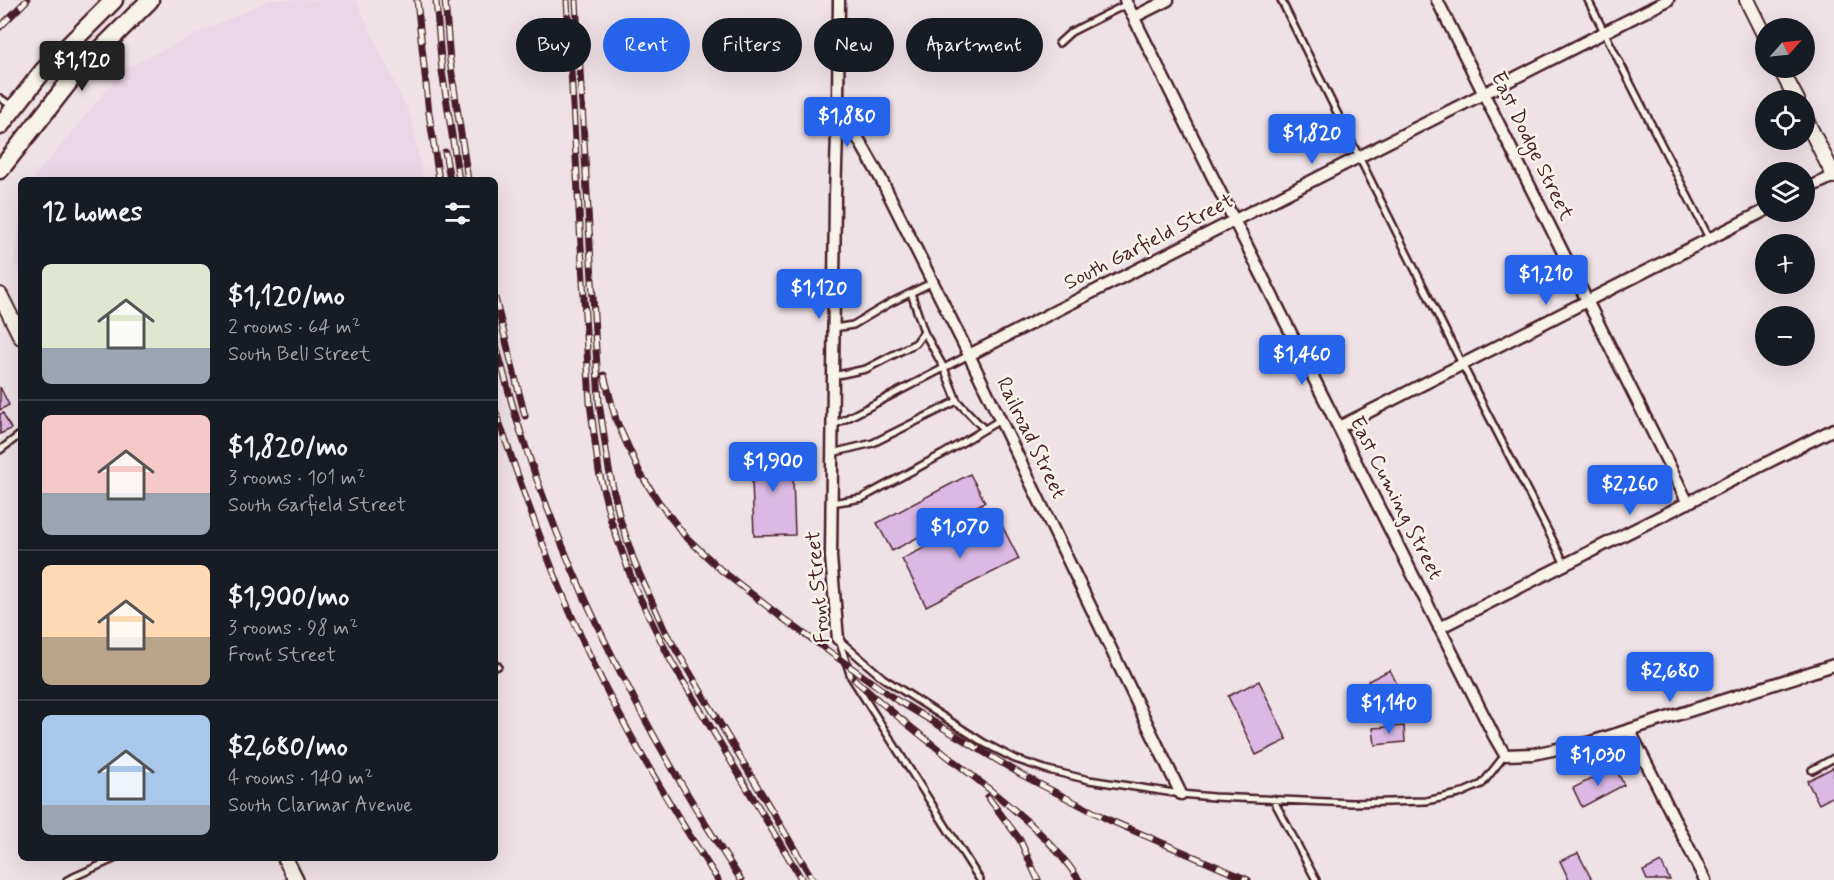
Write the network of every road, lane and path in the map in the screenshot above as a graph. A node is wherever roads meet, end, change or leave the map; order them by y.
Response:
1 (114, 0) edge
2 (150, 0) edge
3 (839, 0) edge
4 (1168, 0) edge
5 (1281, 0) edge
6 (1437, 0) edge
7 (1588, 0) edge
8 (1668, 0) edge
9 (1747, 0) edge
10 (1126, 2) edge
11 (1134, 17) junction
12 (1756, 18) edge
13 (1604, 32) junction
14 (1059, 43) dead end
15 (1484, 93) junction
16 (7, 103) edge
17 (838, 103) junction
18 (0, 126) edge
19 (1815, 138) edge
20 (1360, 156) junction
21 (0, 170) edge
22 (1834, 176) edge
23 (1815, 185) edge
24 (1755, 215) edge
25 (1234, 220) junction
26 (1709, 238) junction
27 (933, 282) junction
28 (911, 293) junction
29 (0, 295) edge
30 (1586, 301) junction
31 (833, 328) junction
32 (18, 331) edge
33 (924, 332) junction
34 (969, 355) junction
35 (1462, 364) junction
36 (944, 368) junction
37 (833, 376) junction
38 (957, 401) junction
39 (1000, 420) junction
40 (832, 426) junction
41 (1339, 427) junction
42 (984, 429) junction
43 (1834, 429) edge
44 (18, 436) edge
45 (0, 450) edge
46 (832, 453) junction
47 (832, 503) junction
48 (1688, 503) junction
49 (1565, 565) junction
50 (1439, 628) junction
51 (838, 639) junction
52 (1834, 665) edge
53 (1630, 731) junction
54 (1505, 755) junction
55 (1834, 758) edge
56 (1812, 770) dead end
57 (1181, 794) junction
58 (1274, 799) junction
59 (109, 861) edge
60 (286, 861) edge
61 (67, 880) edge
62 (296, 880) edge
63 (980, 880) edge
64 (1316, 880) edge
65 (1706, 880) edge

1 - 16 main road
2 - 21 main road
3 - 17 street, Front Street
4 - 11 street
5 - 20 lane
6 - 15 street, East Dodge Street
7 - 13 lane
8 - 13 street, South Garfield Street
9 - 12 street
10 - 11 street, East Cuming Street
10 - 14 lane
11 - 25 street, East Cuming Street
13 - 15 street, South Garfield Street
13 - 26 lane
15 - 20 street, South Garfield Street
15 - 30 street, East Dodge Street
16 - 18 main road
17 - 27 street, Railroad Street
17 - 31 street, Front Street
19 - 22 street
20 - 25 street, South Garfield Street
20 - 35 lane
22 - 23 street
24 - 26 street
25 - 34 street, South Garfield Street
25 - 41 street, East Cuming Street
26 - 30 street
27 - 28 lane
27 - 34 street, Railroad Street
28 - 31 lane
28 - 33 lane
29 - 32 street
30 - 35 street
30 - 48 street, East Dodge Street
31 - 37 street, Front Street
33 - 36 lane
33 - 37 lane
34 - 36 lane
34 - 39 street, Railroad Street
35 - 41 street
35 - 49 lane
36 - 38 lane
36 - 40 lane
37 - 40 street, Front Street
38 - 42 lane
38 - 46 lane
39 - 42 lane
39 - 57 street, Railroad Street
40 - 46 street, Front Street
41 - 50 street, East Cuming Street
42 - 47 lane
43 - 48 street
44 - 45 lane
46 - 47 street, Front Street
47 - 51 street, Front Street
48 - 49 street
49 - 50 street
50 - 54 street, East Cuming Street
51 - 57 lane
51 - 63 lane, Front Street
52 - 53 street
53 - 54 street
53 - 65 street
54 - 58 lane
55 - 56 lane
57 - 58 lane
58 - 64 lane
59 - 61 lane
60 - 62 street

